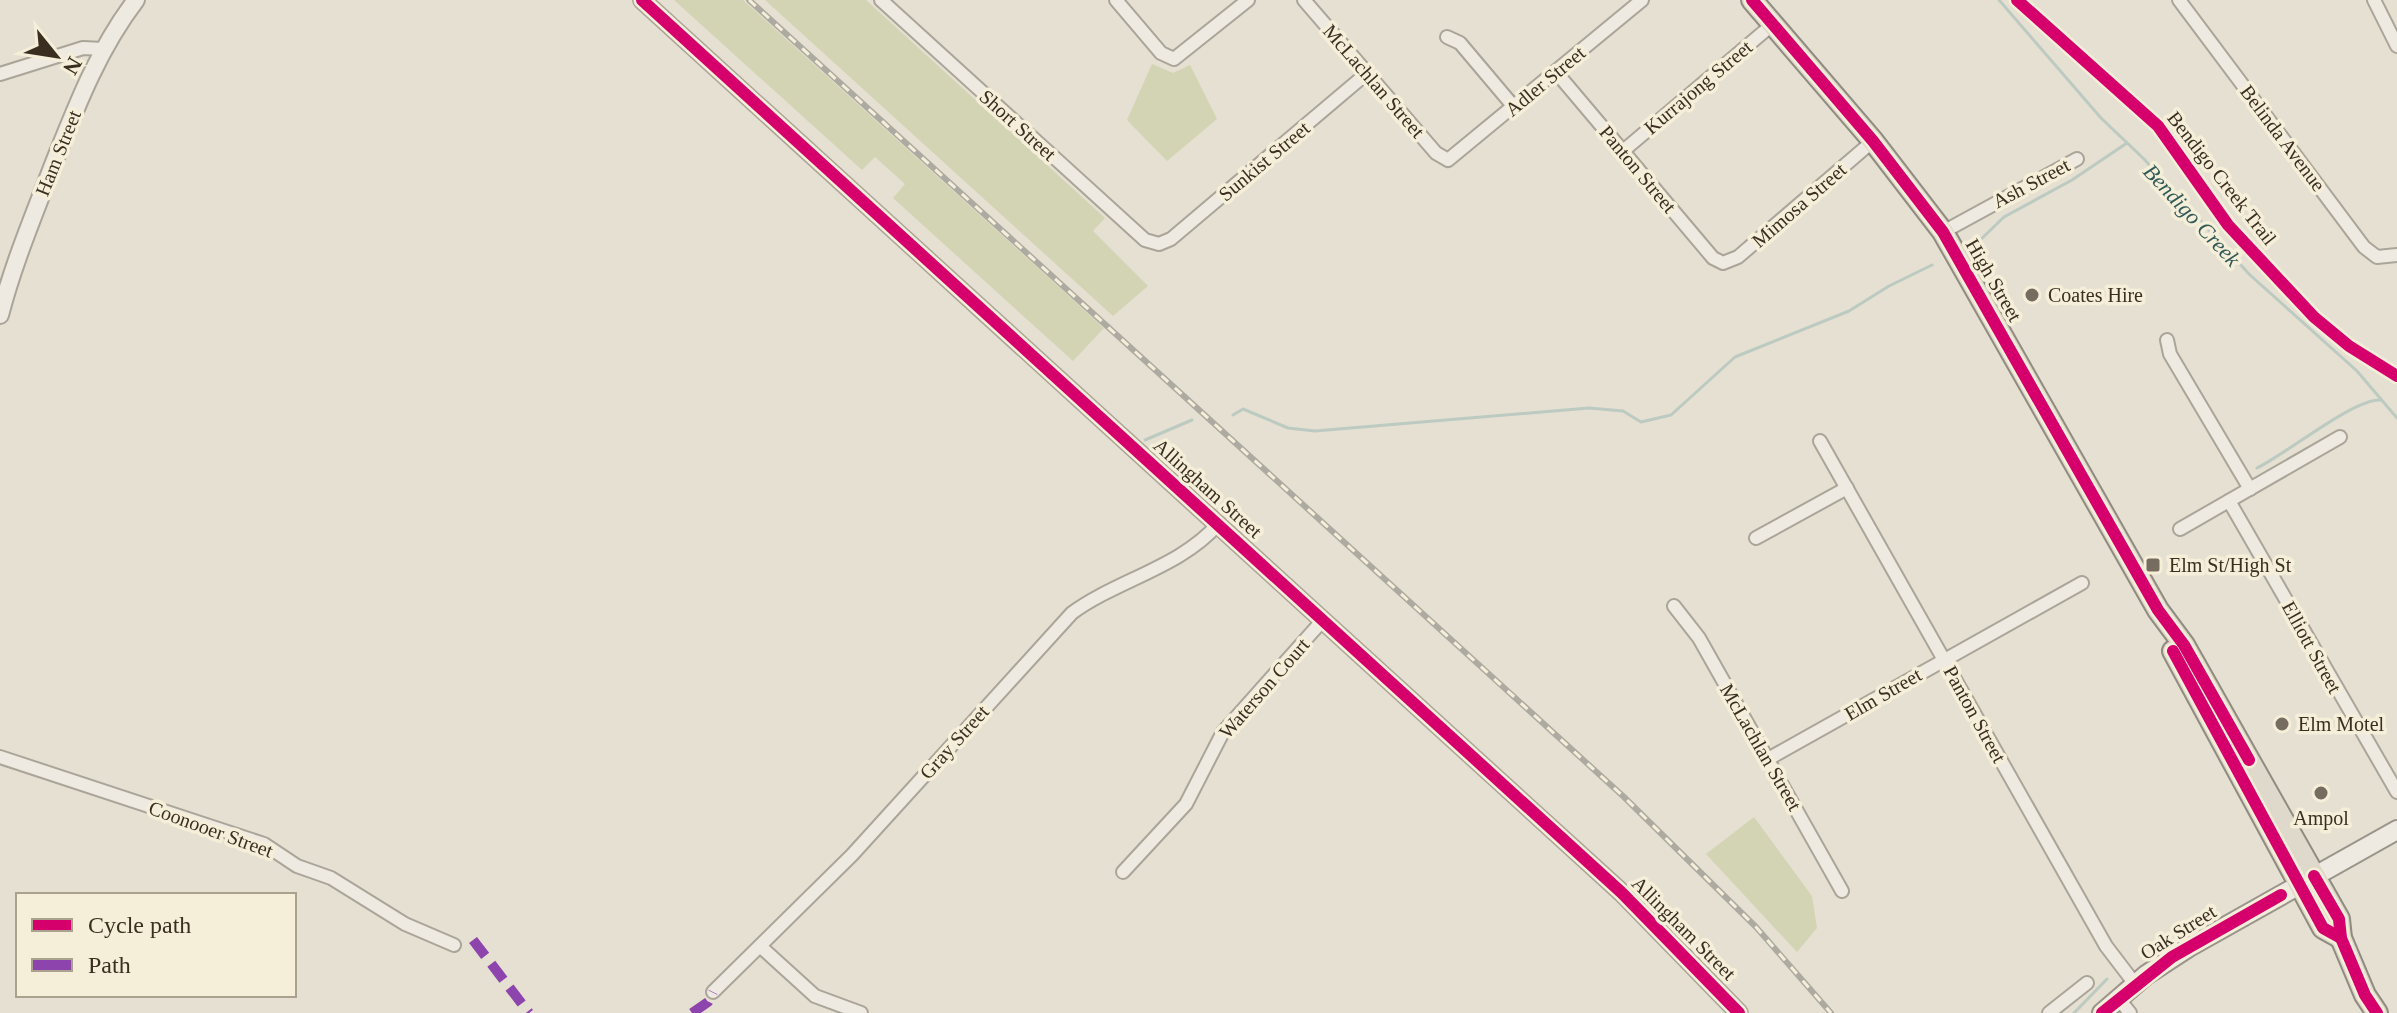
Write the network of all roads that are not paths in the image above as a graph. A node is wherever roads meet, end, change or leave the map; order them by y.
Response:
1 (136, 0) edge
2 (642, 0) edge
3 (881, 0) edge
4 (1116, 0) edge
5 (1248, 0) edge
6 (1304, 0) edge
7 (1642, 0) edge
8 (1752, 0) edge
9 (2179, 0) edge
10 (2374, 0) edge
11 (1773, 24) junction
12 (1447, 37) dead end
13 (2397, 46) edge
14 (103, 49) junction
15 (1556, 72) junction
16 (0, 74) edge
17 (1366, 74) junction
18 (1514, 107) junction
19 (1873, 141) junction
20 (1623, 151) junction
21 (2077, 159) dead end
22 (1446, 160) joint
23 (1943, 232) junction
24 (1159, 244) joint
25 (2397, 255) edge
26 (1723, 263) joint
27 (0, 315) edge
28 (2167, 340) dead end
29 (2340, 437) dead end
30 (1820, 441) dead end
31 (1847, 488) junction
32 (2250, 489) junction
33 (2229, 501) junction
34 (1218, 524) junction
35 (2180, 529) dead end
36 (1756, 538) dead end
37 (2082, 583) dead end
38 (1674, 606) dead end
39 (1323, 620) junction
40 (1944, 660) junction
41 (0, 757) edge
42 (1768, 759) junction
43 (2397, 792) edge
44 (2397, 830) edge
45 (1123, 872) dead end
46 (2306, 881) junction
47 (1842, 891) dead end
48 (454, 945) dead end
49 (761, 947) junction
50 (2087, 983) dead end
51 (2135, 984) junction
52 (713, 992) dead end
53 (2118, 998) junction
54 (2364, 1004) edge
55 (2051, 1012) edge
56 (861, 1013) edge
57 (1739, 1013) edge
58 (2102, 1013) edge
59 (2130, 1013) edge
60 (2377, 1013) edge

1 - 14 street, Ham Street
2 - 34 street, Allingham Street
3 - 24 street, Short Street
4 - 5 street
6 - 17 street, McLachlan Street
7 - 15 street, Adler Street
8 - 11 highway, High Street
9 - 25 street, Belinda Avenue
10 - 13 street
11 - 19 highway, High Street
11 - 20 street, Kurrajong Street
12 - 18 street
14 - 16 street
14 - 27 street, Ham Street
15 - 18 street, Adler Street
15 - 20 street, Panton Street
17 - 22 street, McLachlan Street
17 - 24 street, Sunkist Street
18 - 22 street, Adler Street
19 - 23 highway, High Street
19 - 26 street, Mimosa Street
20 - 26 street, Panton Street
21 - 23 street, Ash Street
23 - 46 highway, High Street
28 - 32 street
29 - 32 street
30 - 31 street, Panton Street
31 - 36 street
31 - 40 street, Panton Street
32 - 33 street
33 - 35 street
33 - 43 street, Elliott Street
34 - 39 street, Allingham Street
34 - 49 street, Gray Street
37 - 40 street, Elm Street
38 - 42 street, McLachlan Street
39 - 45 street, Waterson Court
39 - 57 street, Allingham Street
40 - 42 street, Elm Street
40 - 51 street, Panton Street
41 - 48 street, Coonooer Street
42 - 47 street, McLachlan Street
44 - 46 main road, Oak Street
46 - 51 main road, Oak Street
46 - 54 highway, High Street
49 - 52 street, Gray Street
49 - 56 street
50 - 55 street
51 - 53 main road, Oak Street
53 - 58 main road, Oak Street
53 - 59 street
54 - 60 highway, High Street

